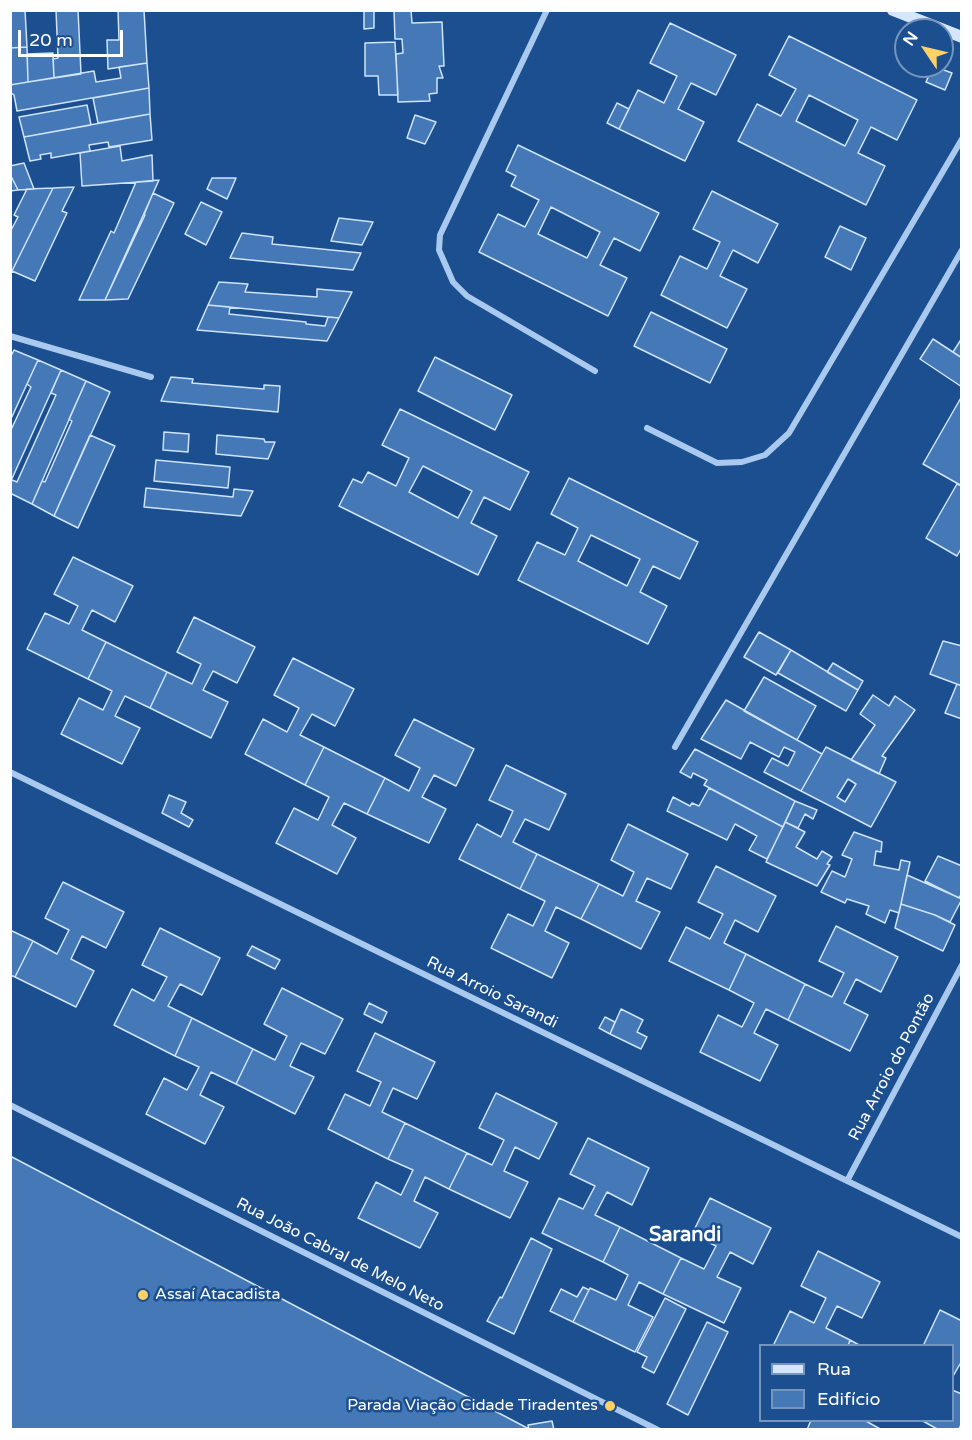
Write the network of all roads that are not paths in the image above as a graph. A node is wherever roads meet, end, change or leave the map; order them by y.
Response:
1 (547, 10) edge
2 (894, 10) edge
3 (962, 37) edge
4 (962, 139) edge
5 (962, 250) edge
6 (10, 336) edge
7 (595, 371) dead end
8 (151, 377) dead end
9 (647, 428) dead end
10 (675, 747) dead end
11 (10, 772) edge
12 (962, 965) edge
13 (10, 1105) edge
14 (847, 1181) junction
15 (962, 1237) edge
16 (658, 1430) edge

1 - 7 street
2 - 3 street
4 - 9 street
5 - 10 street
6 - 8 street
11 - 14 street, Rua Arroio Sarandi
12 - 14 street, Rua Arroio do Pontão
13 - 16 street, Rua João Cabral de Melo Neto
14 - 15 street, Rua Arroio Sarandi

